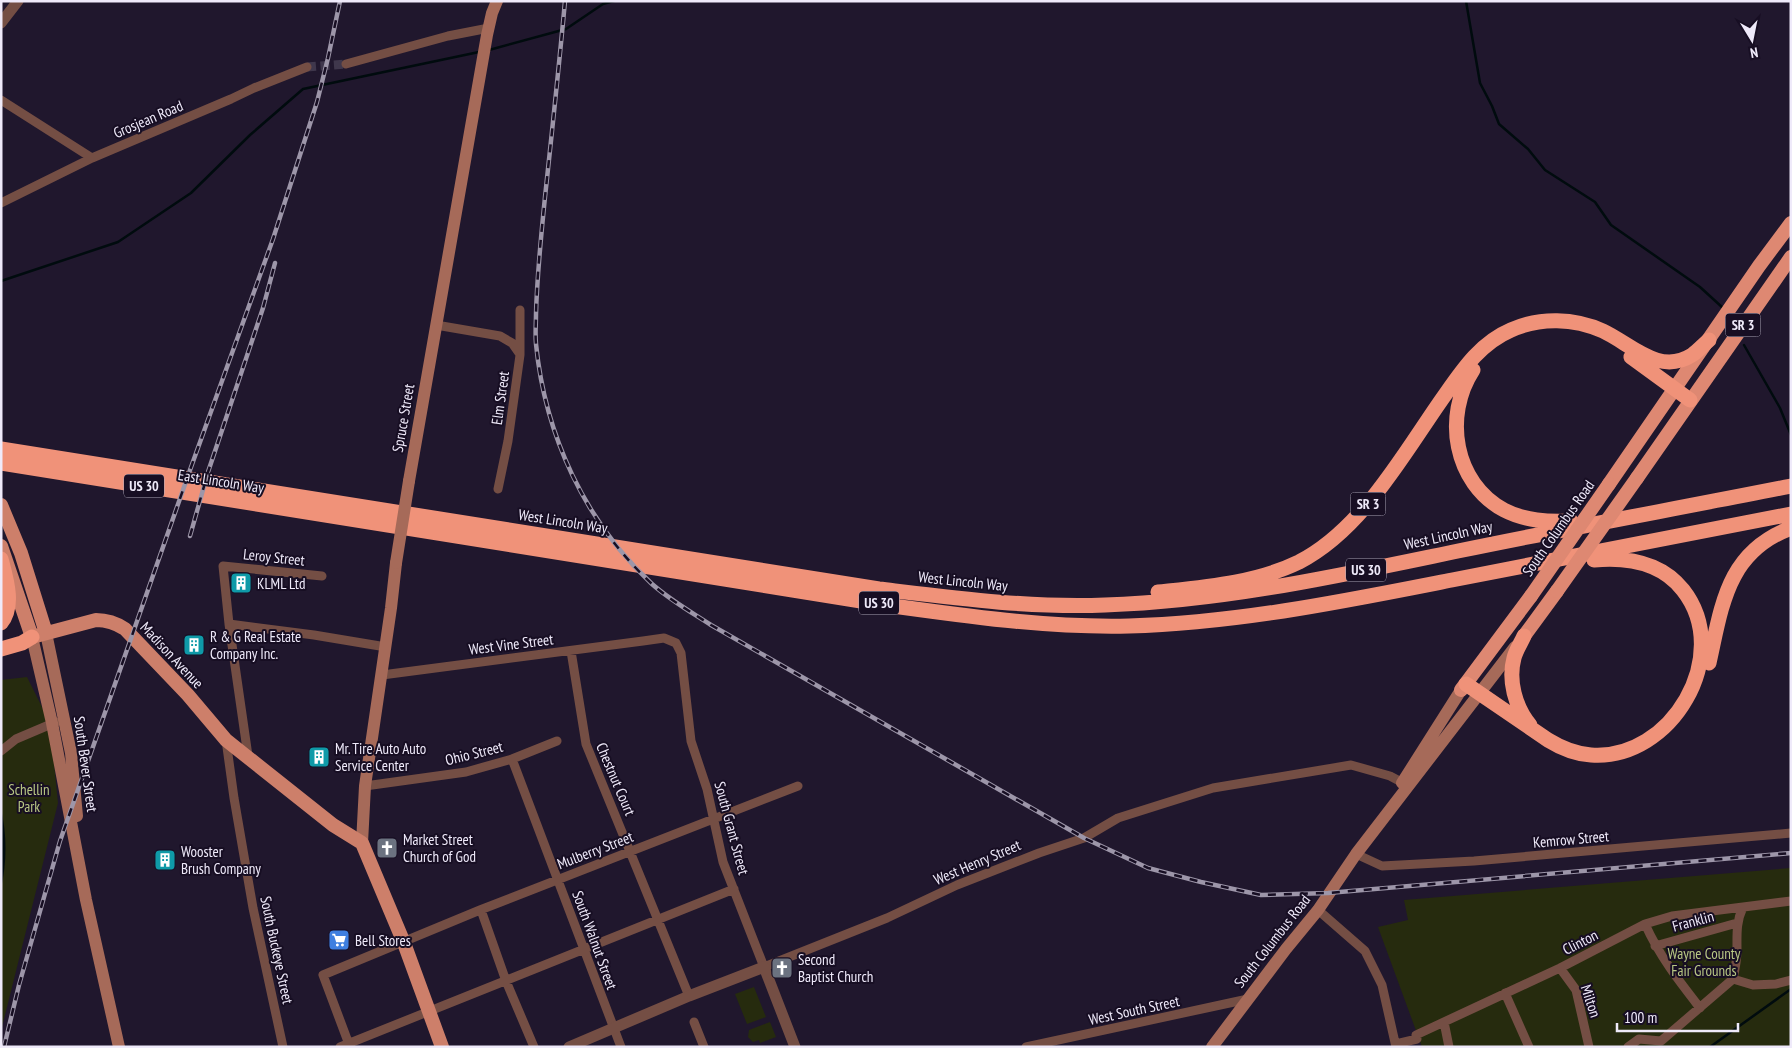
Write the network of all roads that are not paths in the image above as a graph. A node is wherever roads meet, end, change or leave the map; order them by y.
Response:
1 (18, 1) edge
2 (497, 1) edge
3 (1, 23) edge
4 (488, 31) junction
5 (346, 64) tunnel mouth
6 (307, 68) tunnel mouth
7 (1, 100) edge
8 (92, 158) junction
9 (1, 202) edge
10 (1791, 223) edge
11 (1791, 257) edge
12 (520, 310) dead end
13 (436, 326) junction
14 (1709, 340) junction
15 (520, 355) junction
16 (1645, 357) junction
17 (1677, 386) junction
18 (1692, 396) junction
19 (1, 449) edge
20 (1, 463) edge
21 (1, 470) edge
22 (1784, 487) edge
23 (498, 489) dead end
24 (1, 505) edge
25 (287, 509) junction
26 (1791, 514) edge
27 (1791, 528) edge
28 (1, 546) edge
29 (1, 559) edge
30 (322, 576) dead end
31 (1363, 597) junction
32 (951, 598) junction
33 (1, 624) edge
34 (229, 624) junction
35 (39, 635) junction
36 (1524, 636) junction
37 (1, 640) edge
38 (643, 641) joint
39 (386, 647) junction
40 (1, 649) edge
41 (571, 651) junction
42 (382, 675) junction
43 (1464, 687) junction
44 (1478, 696) junction
45 (58, 721) junction
46 (1536, 732) junction
47 (226, 740) junction
48 (557, 740) dead end
49 (1, 752) edge
50 (248, 756) junction
51 (512, 759) junction
52 (1405, 784) junction
53 (365, 786) junction
54 (798, 786) dead end
55 (714, 819) junction
56 (1791, 833) edge
57 (362, 843) junction
58 (631, 851) junction
59 (1356, 854) junction
60 (558, 880) junction
61 (734, 889) junction
62 (1791, 901) edge
63 (1743, 906) junction
64 (481, 910) junction
65 (1318, 910) junction
66 (658, 920) junction
67 (1737, 923) junction
68 (1645, 924) junction
69 (404, 943) junction
70 (1655, 946) junction
71 (583, 950) junction
72 (764, 967) junction
73 (1560, 968) junction
74 (1733, 979) junction
75 (1791, 980) edge
76 (506, 981) junction
77 (1505, 993) junction
78 (689, 996) junction
79 (1248, 999) junction
80 (1700, 1008) junction
81 (430, 1010) junction
82 (694, 1022) dead end
83 (1444, 1022) junction
84 (614, 1029) junction
85 (346, 1046) edge
86 (794, 1046) edge
87 (1396, 1046) edge
88 (119, 1047) edge
89 (283, 1047) edge
90 (442, 1047) edge
91 (534, 1047) edge
92 (569, 1047) edge
93 (621, 1047) edge
94 (704, 1047) edge
95 (1026, 1047) edge
96 (1212, 1047) edge
97 (1449, 1047) edge
98 (1529, 1047) edge
99 (1589, 1047) edge
100 (1628, 1047) edge

1 - 3 street
2 - 4 main road, Spruce Street
4 - 5 street
4 - 13 main road, Spruce Street
6 - 8 street, Grosjean Road
7 - 8 street
8 - 9 street, Grosjean Road
10 - 14 highway, South Columbus Road / SR 3
11 - 18 highway, South Columbus Road / SR 3
12 - 15 street, Elm Street
13 - 15 street
13 - 39 main road, Spruce Street, bridge
14 - 16 highway, SR 3
14 - 17 highway, South Columbus Road
15 - 23 street, Elm Street
16 - 17 highway
16 - 32 highway, SR 3
17 - 18 highway
17 - 22 highway
17 - 43 highway, South Columbus Road, bridge
18 - 36 highway, South Columbus Road / SR 3, bridge
19 - 32 highway, West Lincoln Way / US 30
20 - 25 highway, East Lincoln Way / US 30
21 - 25 highway
22 - 32 highway, West Lincoln Way / US 30
24 - 35 main road
25 - 31 highway, West Lincoln Way / US 30
26 - 31 highway, West Lincoln Way / US 30
27 - 44 highway
28 - 35 main road
29 - 33 highway
30 - 34 street, Leroy Street
31 - 46 highway, SR 3
34 - 39 street
34 - 50 street
35 - 37 highway
35 - 40 highway
35 - 45 main road, South Bever Street
35 - 47 main road, Madison Avenue
36 - 44 main road, South Columbus Road
36 - 46 highway, SR 3
38 - 41 street, West Vine Street
38 - 55 street, South Grant Street
39 - 42 main road, Spruce Street
41 - 42 street, West Vine Street
41 - 58 street, Chestnut Court
42 - 53 main road, Spruce Street
43 - 44 highway
43 - 52 main road, South Columbus Road
44 - 46 highway
44 - 52 main road, South Columbus Road
45 - 49 street
45 - 88 main road, South Bever Street
47 - 50 main road, Madison Avenue
47 - 89 street, South Buckeye Street
48 - 51 street, Ohio Street
50 - 57 main road, Madison Avenue
51 - 53 street, Ohio Street
51 - 60 street, South Walnut Street
52 - 59 main road, South Columbus Road
52 - 72 street, West Henry Street
53 - 57 main road, Spruce Street
54 - 55 street, Mulberry Street
55 - 58 street, Mulberry Street
55 - 61 street, South Grant Street
56 - 59 street, Kemrow Street
57 - 69 main road
58 - 60 street, Mulberry Street
58 - 66 street, Chestnut Court
59 - 65 main road, South Columbus Road
60 - 64 street, Mulberry Street
60 - 71 street, South Walnut Street
61 - 66 street
61 - 72 street, South Grant Street
62 - 63 street, Clinton
63 - 67 street
63 - 68 street, Clinton
64 - 69 street, Mulberry Street
64 - 76 street
65 - 79 main road, South Columbus Road
65 - 87 street
66 - 71 street
66 - 78 street, Chestnut Court
67 - 70 street, Franklin
67 - 74 street
68 - 70 street
68 - 73 street, Clinton
69 - 81 main road
69 - 85 street, Mulberry Street
70 - 80 street
71 - 76 street
71 - 84 street, South Walnut Street
72 - 78 street, West Henry Street
72 - 86 street, South Grant Street
73 - 77 street, Clinton
73 - 99 street, Milton
74 - 75 street
74 - 80 street
76 - 81 street
76 - 91 street
77 - 83 street, Clinton
77 - 98 street
78 - 84 street, West Henry Street
79 - 95 street, West South Street
79 - 96 main road, South Columbus Road
80 - 100 street
81 - 85 street
81 - 90 main road
82 - 94 street
83 - 87 street, Clinton
83 - 97 street
84 - 92 street, West Henry Street
84 - 93 street, South Walnut Street

